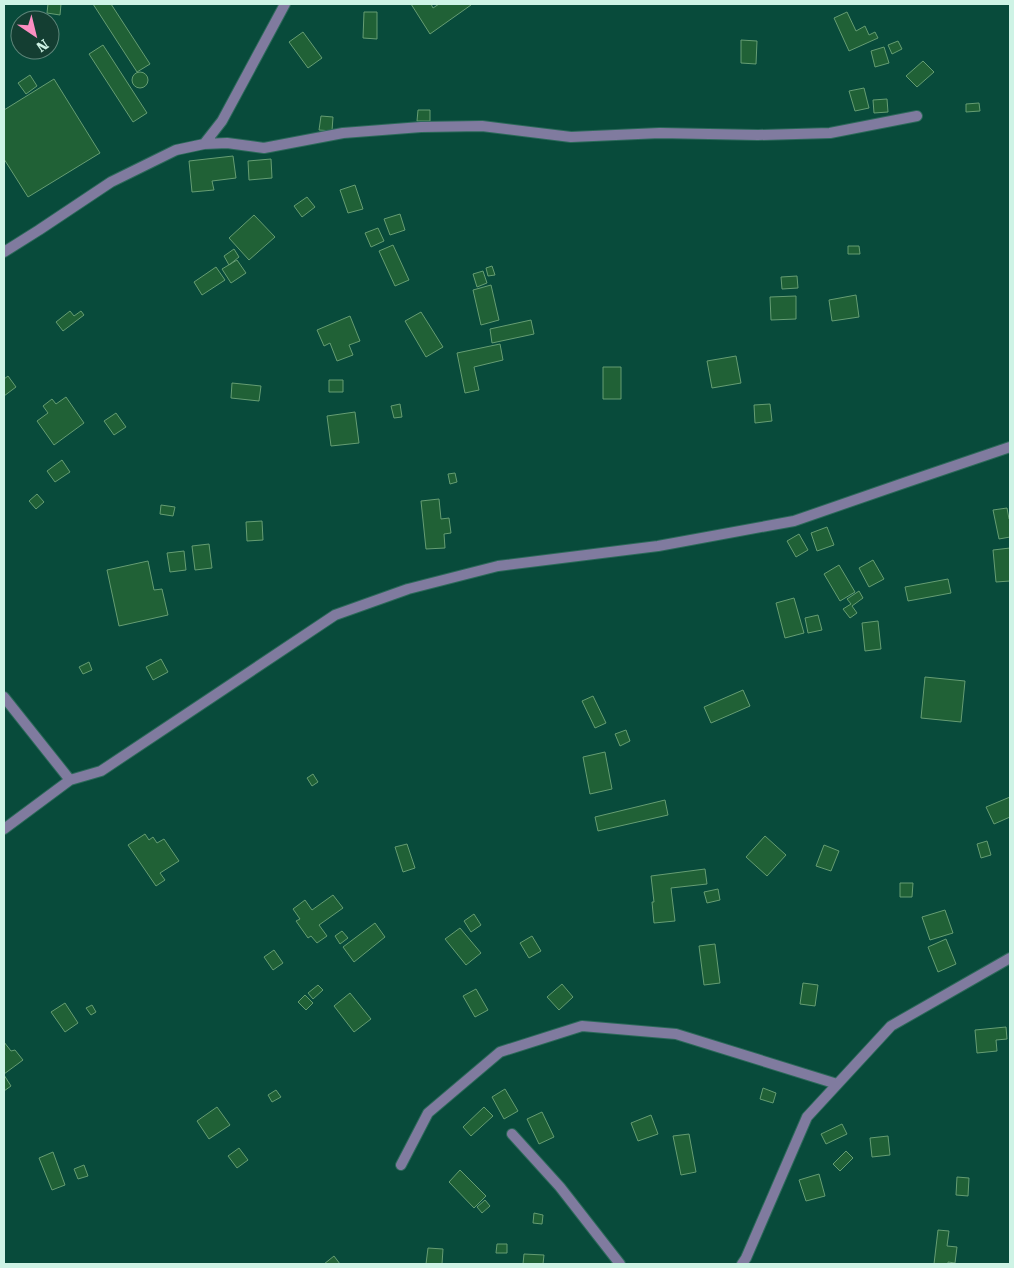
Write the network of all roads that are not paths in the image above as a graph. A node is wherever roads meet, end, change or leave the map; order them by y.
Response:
1 (285, 4) edge
2 (916, 116) dead end
3 (204, 144) junction
4 (4, 252) edge
5 (1010, 447) edge
6 (4, 697) edge
7 (70, 780) junction
8 (4, 829) edge
9 (1010, 958) edge
10 (837, 1084) junction
11 (512, 1134) dead end
12 (401, 1165) dead end
13 (620, 1264) edge
14 (742, 1264) edge

1 - 3 street
2 - 3 street
3 - 4 street
5 - 7 street
6 - 7 street
7 - 8 street
9 - 10 street
10 - 12 street
10 - 14 street
11 - 13 street

